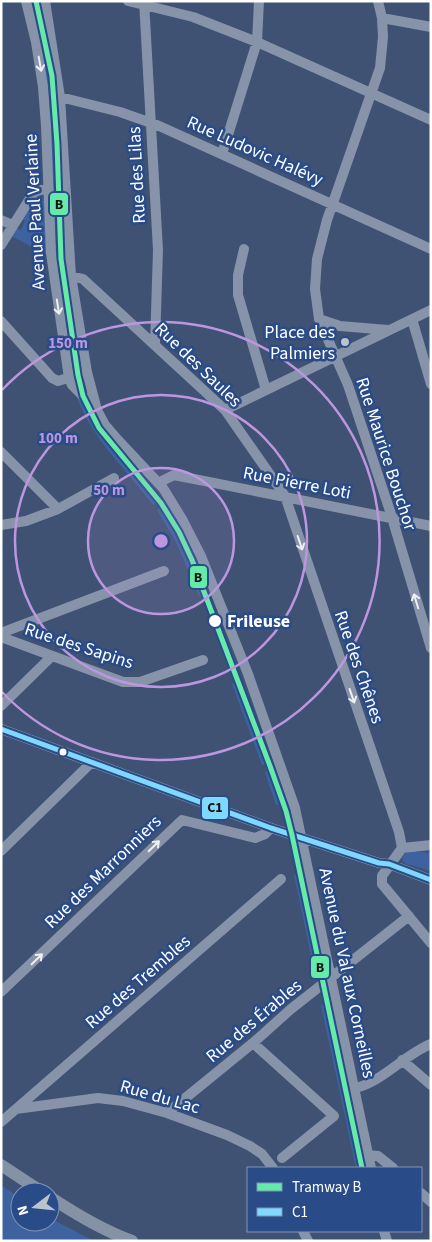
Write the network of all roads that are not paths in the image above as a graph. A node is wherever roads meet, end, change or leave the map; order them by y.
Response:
1 (26, 1) edge
2 (45, 1) edge
3 (128, 1) edge
4 (259, 1) edge
5 (378, 1) edge
6 (144, 3) edge
7 (382, 18) junction
8 (431, 27) edge
9 (257, 42) junction
10 (372, 94) junction
11 (60, 97) junction
12 (431, 120) edge
13 (150, 122) junction
14 (222, 154) junction
15 (48, 188) junction
16 (333, 205) junction
17 (1, 220) edge
18 (13, 226) junction
19 (1, 245) edge
20 (244, 249) dead end
21 (431, 249) edge
22 (71, 276) junction
23 (431, 310) edge
24 (319, 319) junction
25 (412, 319) junction
26 (1, 321) edge
27 (389, 330) junction
28 (155, 344) junction
29 (336, 357) junction
30 (87, 372) junction
31 (68, 378) junction
32 (431, 384) edge
33 (266, 390) junction
34 (97, 410) junction
35 (225, 410) junction
36 (1, 452) edge
37 (114, 478) dead end
38 (158, 483) junction
39 (285, 496) junction
40 (58, 508) junction
41 (391, 518) junction
42 (1, 525) edge
43 (431, 526) edge
44 (164, 571) dead end
45 (1, 633) edge
46 (1, 637) edge
47 (431, 648) edge
48 (52, 656) junction
49 (203, 660) dead end
50 (1, 706) edge
51 (1, 729) edge
52 (92, 762) junction
53 (270, 828) junction
54 (301, 838) junction
55 (431, 845) edge
56 (402, 848) junction
57 (1, 851) edge
58 (389, 864) junction
59 (281, 880) dead end
60 (431, 880) edge
61 (409, 916) junction
62 (431, 942) edge
63 (331, 978) junction
64 (1, 992) edge
65 (252, 1043) junction
66 (431, 1044) edge
67 (402, 1060) junction
68 (431, 1085) edge
69 (354, 1088) junction
70 (16, 1108) junction
71 (167, 1114) junction
72 (1, 1122) edge
73 (368, 1154) junction
74 (282, 1158) dead end
75 (1, 1165) edge
76 (272, 1167) edge
77 (371, 1167) edge
78 (392, 1167) edge
79 (27, 1182) edge
80 (60, 1204) edge
81 (132, 1241) edge

1 -> 15 street, Avenue Paul Verlaine
2 - 11 street, Avenue Paul Verlaine
3 - 6 street
4 - 9 street
5 - 7 street, Rue Maurice Bouchor
6 - 9 street
6 - 13 street, Rue des Lilas
7 - 8 street
7 - 10 street, Rue Maurice Bouchor
9 - 10 street
9 - 14 street
10 - 12 street
10 - 16 street, Rue Maurice Bouchor
11 - 13 street, Rue Ludovic Halévy
11 - 22 street, Avenue Paul Verlaine
13 - 14 street, Rue Ludovic Halévy
13 - 28 street, Rue des Lilas
14 - 16 street, Rue Ludovic Halévy
15 - 18 street
15 -> 31 street, Avenue Paul Verlaine
16 - 21 street, Rue Ludovic Halévy
16 - 24 street, Rue Maurice Bouchor
17 - 18 street
18 - 19 street
20 - 33 street
22 - 28 street, Rue des Saules
22 - 30 street, Avenue Paul Verlaine
23 - 25 street
24 - 27 street
24 - 29 street, Rue Maurice Bouchor
25 - 27 street
25 - 32 street
26 - 31 street
27 - 29 street
28 - 35 street, Rue des Saules
29 - 33 street
29 - 41 street, Rue Maurice Bouchor
30 - 31 street
30 - 34 street, Avenue Paul Verlaine
31 - 34 street, Avenue Paul Verlaine
33 - 35 street
34 - 38 street, Avenue Paul Verlaine
35 - 39 street, Rue des Saules
36 - 40 street
37 - 40 street
38 - 39 street, Rue Pierre Loti
38 - 54 street, Avenue du Val aux Corneilles
39 - 41 street, Rue Pierre Loti
39 -> 56 street, Rue des Chênes
40 - 42 street
41 - 43 street, Rue Pierre Loti
47 -> 41 street, Rue Maurice Bouchor
44 - 45 street
46 - 48 street, Rue des Sapins
48 - 49 street, Rue des Sapins
48 - 50 street
51 - 52 street
52 - 53 street
52 - 57 street
53 - 54 street
64 -> 53 street, Rue des Marronniers
54 - 58 street
54 - 63 street, Avenue du Val aux Corneilles
55 - 56 street
56 - 58 street
58 - 60 street
58 - 61 street
59 - 70 street, Rue des Trembles
61 - 62 street
61 - 63 street, Rue des Érables
63 - 65 street, Rue des Érables
63 - 69 street, Avenue du Val aux Corneilles
65 - 71 street, Rue des Érables
65 - 74 street
66 - 67 street
67 - 68 street
67 - 69 street
69 - 73 street, Avenue du Val aux Corneilles
70 - 71 street, Rue du Lac
70 - 72 street
71 - 76 street, Rue du Lac
73 - 77 street, Avenue du Val aux Corneilles
73 - 78 street
75 - 79 main road
80 - 81 main road

